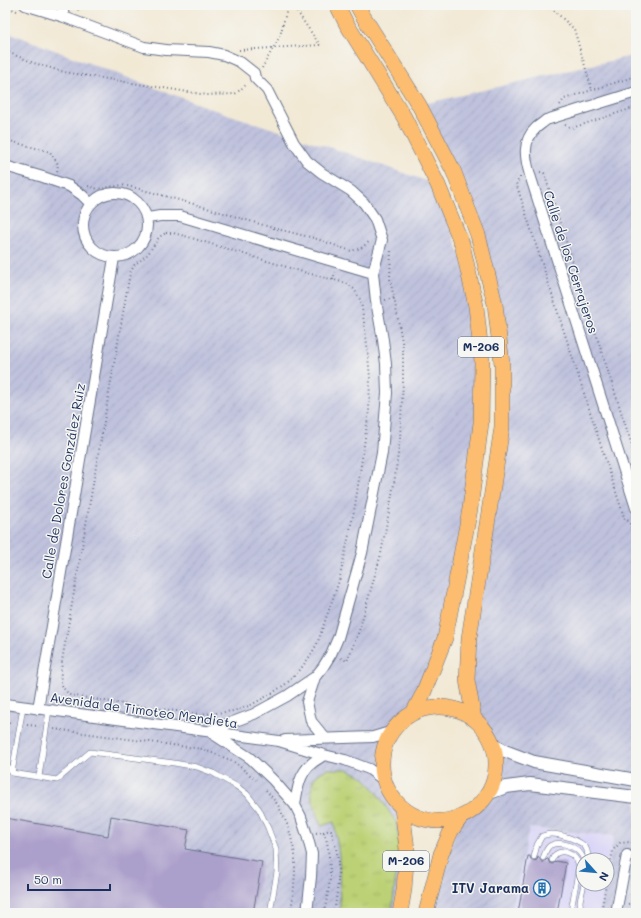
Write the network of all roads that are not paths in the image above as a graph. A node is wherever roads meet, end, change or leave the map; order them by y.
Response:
1 (62, 5) edge
2 (337, 5) edge
3 (357, 5) edge
4 (22, 8) edge
5 (64, 17) junction
6 (636, 92) edge
7 (5, 166) edge
8 (91, 204) junction
9 (148, 218) junction
10 (114, 258) junction
11 (373, 273) junction
12 (636, 508) edge
13 (315, 677) junction
14 (5, 704) edge
15 (23, 707) junction
16 (38, 709) junction
17 (49, 710) junction
18 (413, 713) junction
19 (474, 718) junction
20 (209, 731) junction
21 (392, 731) junction
22 (325, 738) junction
23 (279, 741) junction
24 (492, 744) junction
25 (324, 755) junction
26 (5, 762) edge
27 (12, 773) junction
28 (39, 778) junction
29 (636, 780) edge
30 (386, 782) junction
31 (487, 794) junction
32 (636, 797) edge
33 (295, 805) junction
34 (402, 808) junction
35 (461, 817) junction
36 (579, 852) edge
37 (587, 852) edge
38 (627, 855) dead end
39 (534, 857) dead end
40 (543, 858) dead end
41 (552, 860) dead end
42 (582, 892) edge
43 (270, 913) edge
44 (307, 913) edge
45 (400, 913) edge
46 (426, 913) edge
47 (571, 913) edge
48 (581, 913) edge
49 (616, 913) edge

1 - 5 street
2 - 18 main road, M-206
3 - 19 main road, M-206
4 - 5 street
5 - 11 street
6 - 12 street, Calle de los Cerrajeros
7 - 8 street
8 - 9 street
8 - 10 street
9 - 10 street
9 - 11 street
10 - 16 street, Calle de Dolores González Ruiz
11 - 13 street
13 - 20 street
13 - 22 street
14 - 15 street, Avenida de Timoteo Mendieta
15 - 16 street, Avenida de Timoteo Mendieta
15 - 27 lane
16 - 17 street, Avenida de Timoteo Mendieta
17 - 20 street, Avenida de Timoteo Mendieta
17 - 28 lane
18 - 19 main road, M-206
18 - 21 main road, M-206
19 - 24 main road, M-206
20 - 23 street, Avenida de Timoteo Mendieta
20 - 33 street
21 - 22 street, Avenida de Timoteo Mendieta
21 - 30 main road, M-206
22 - 23 street, Avenida de Timoteo Mendieta
23 - 25 street, Avenida de Timoteo Mendieta
24 - 29 street
24 - 31 main road, M-206
25 - 30 street, Avenida de Timoteo Mendieta
25 - 33 street
26 - 27 lane
27 - 28 lane
28 - 43 lane
30 - 34 main road, M-206
31 - 32 street
31 - 35 main road, M-206
33 - 44 street
34 - 35 main road, M-206
34 - 45 main road, M-206
35 - 46 main road, M-206
36 - 40 lane
37 - 39 lane
38 - 49 street
41 - 47 lane
42 - 48 lane

